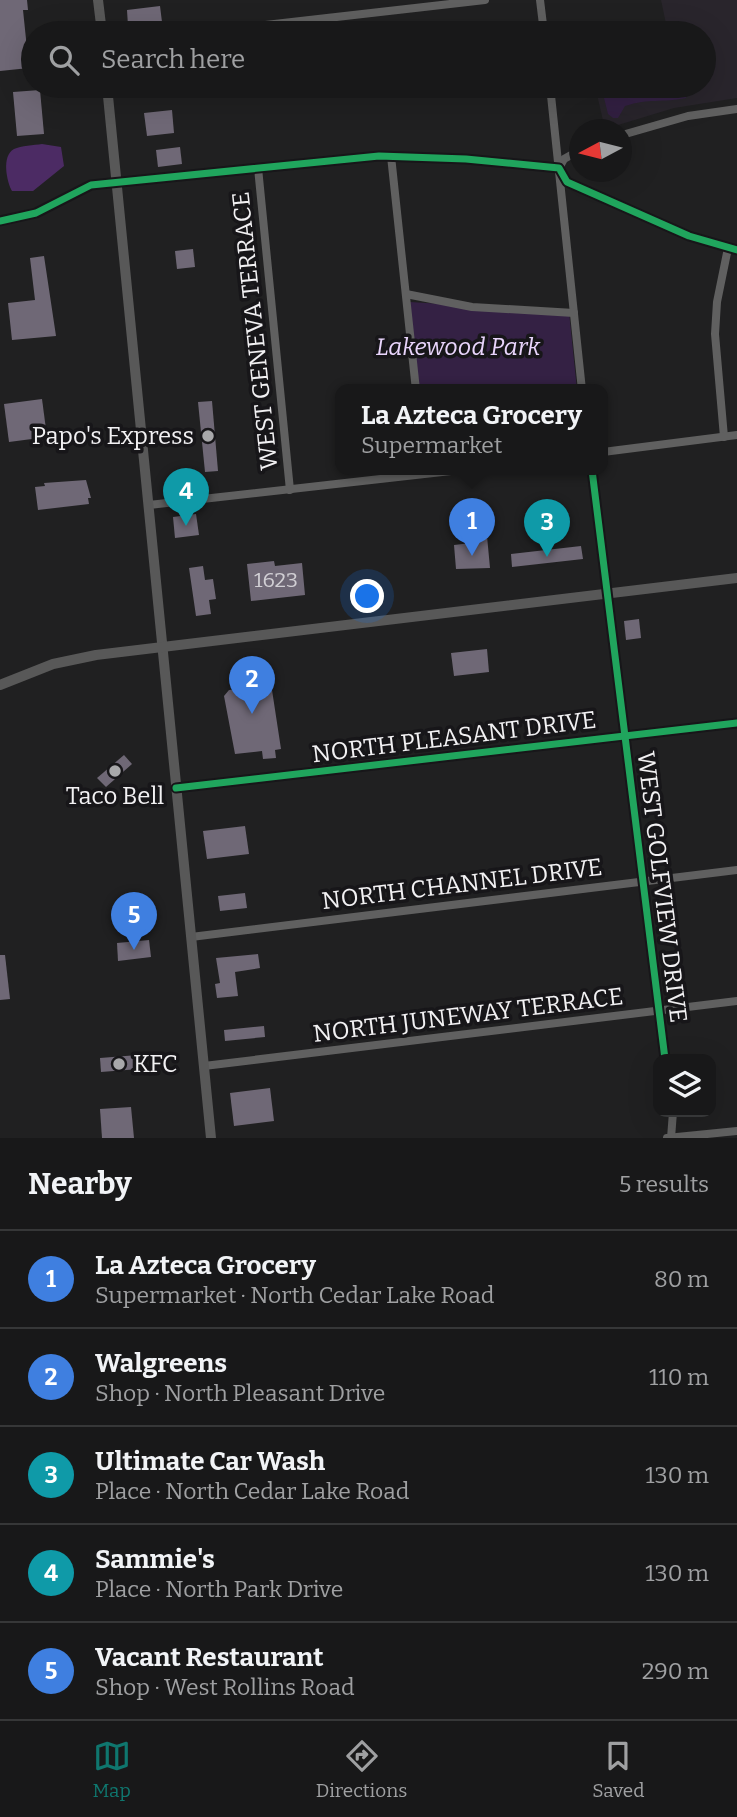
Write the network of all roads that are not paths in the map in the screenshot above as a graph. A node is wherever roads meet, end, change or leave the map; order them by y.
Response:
1 (98, 0) edge
2 (485, 0) edge
3 (540, 0) edge
4 (101, 21) edge
5 (301, 21) edge
6 (543, 21) edge
7 (108, 98) edge
8 (551, 98) edge
9 (737, 109) edge
10 (632, 132) edge
11 (391, 156) junction
12 (569, 156) edge
13 (258, 168) junction
14 (559, 169) junction
15 (117, 182) junction
16 (0, 221) edge
17 (733, 249) edge
18 (406, 294) junction
19 (574, 313) junction
20 (415, 384) edge
21 (581, 384) edge
22 (737, 435) edge
23 (724, 437) junction
24 (608, 451) edge
25 (402, 475) edge
26 (593, 475) edge
27 (290, 490) junction
28 (149, 505) junction
29 (737, 578) edge
30 (607, 594) junction
31 (163, 646) junction
32 (0, 685) edge
33 (737, 723) edge
34 (623, 736) junction
35 (176, 788) junction
36 (737, 870) edge
37 (642, 882) junction
38 (191, 937) junction
39 (737, 1001) edge
40 (658, 1011) junction
41 (664, 1054) edge
42 (204, 1066) junction
43 (673, 1117) edge
44 (737, 1131) edge
45 (671, 1137) edge
46 (211, 1138) edge

1 - 4 main road
2 - 5 street
3 - 6 street
7 - 15 main road
8 - 14 street
9 - 10 street
11 - 13 street
11 - 14 street
11 - 18 street
12 - 14 street
13 - 15 street
13 - 27 street, WEST GENEVA TERRACE
14 - 17 street
14 - 19 street
15 - 16 street
15 - 28 main road
17 - 23 street
18 - 19 street
18 - 20 street
19 - 21 street
22 - 23 street
23 - 24 street
25 - 27 street
26 - 30 street, WEST GOLFVIEW DRIVE
27 - 28 street
28 - 31 main road
29 - 30 main road
30 - 31 main road
30 - 34 street, WEST GOLFVIEW DRIVE
31 - 32 main road
31 - 35 main road
33 - 34 street, NORTH PLEASANT DRIVE
34 - 35 street, NORTH PLEASANT DRIVE
34 - 37 street, WEST GOLFVIEW DRIVE
35 - 38 main road
36 - 37 street, NORTH CHANNEL DRIVE
37 - 38 street, NORTH CHANNEL DRIVE
37 - 40 street, WEST GOLFVIEW DRIVE
38 - 42 main road
39 - 40 street, NORTH JUNEWAY TERRACE
40 - 41 street, WEST GOLFVIEW DRIVE
40 - 42 street, NORTH JUNEWAY TERRACE
42 - 46 main road
43 - 45 street
44 - 45 street

